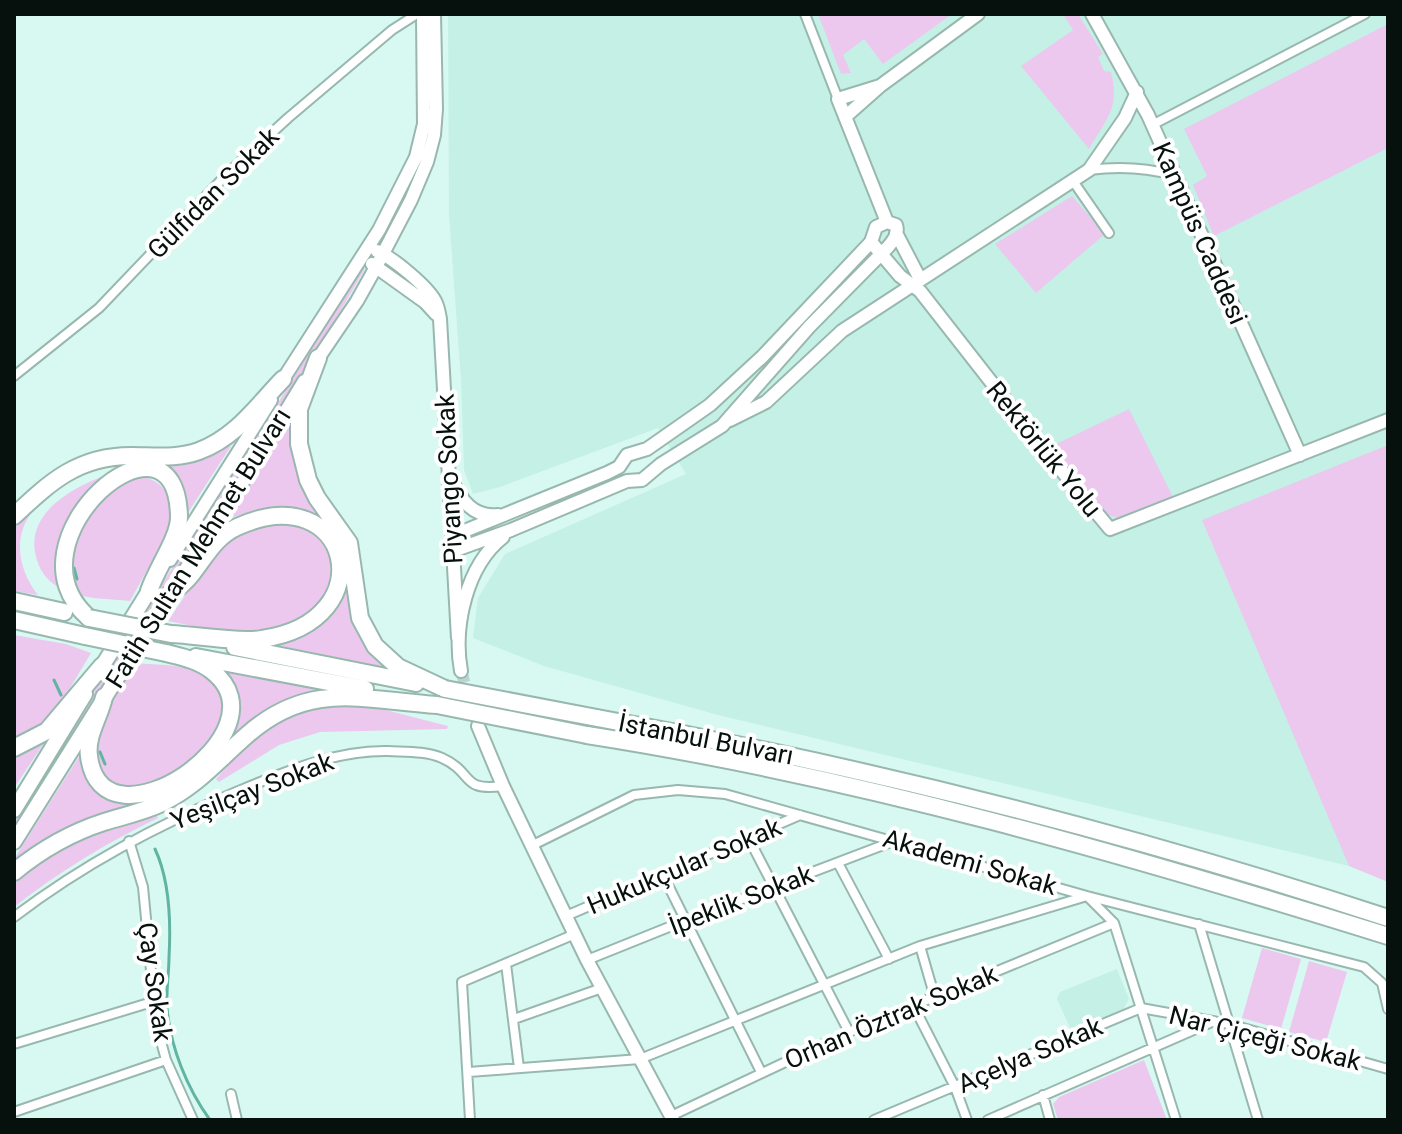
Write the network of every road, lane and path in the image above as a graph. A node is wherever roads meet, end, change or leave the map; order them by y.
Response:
1 (417, 14) edge
2 (423, 14) edge
3 (434, 14) edge
4 (805, 14) edge
5 (978, 14) edge
6 (1092, 14) edge
7 (1365, 14) edge
8 (880, 86) junction
9 (1137, 92) junction
10 (838, 99) junction
11 (845, 117) junction
12 (1152, 125) junction
13 (1089, 170) junction
14 (1173, 175) junction
15 (1073, 181) junction
16 (887, 222) junction
17 (896, 233) junction
18 (1109, 233) dead end
19 (871, 242) junction
20 (366, 251) junction
21 (880, 253) junction
22 (383, 254) junction
23 (376, 267) junction
24 (916, 282) junction
25 (440, 319) junction
26 (318, 358) junction
27 (14, 376) edge
28 (283, 379) junction
29 (710, 405) junction
30 (1388, 420) edge
31 (727, 421) junction
32 (640, 452) junction
33 (1300, 455) junction
34 (619, 467) junction
35 (649, 473) junction
36 (449, 476) junction
37 (627, 481) junction
38 (513, 512) junction
39 (14, 516) edge
40 (33, 519) dead end
41 (511, 530) junction
42 (452, 536) junction
43 (453, 551) junction
44 (42, 591) dead end
45 (149, 591) junction
46 (169, 595) junction
47 (14, 601) edge
48 (89, 618) junction
49 (14, 620) edge
50 (14, 630) edge
51 (171, 634) junction
52 (85, 636) junction
53 (458, 638) junction
54 (166, 653) junction
55 (102, 666) junction
56 (461, 671) tunnel mouth
57 (445, 689) junction
58 (104, 697) junction
59 (437, 705) junction
60 (478, 726) tunnel mouth
61 (14, 748) edge
62 (503, 786) junction
63 (14, 810) edge
64 (801, 814) junction
65 (749, 839) junction
66 (129, 841) junction
67 (895, 841) junction
68 (14, 842) edge
69 (533, 845) junction
70 (838, 863) junction
71 (14, 872) edge
72 (663, 875) junction
73 (774, 888) junction
74 (1087, 896) junction
75 (566, 916) junction
76 (14, 917) edge
77 (1388, 918) edge
78 (684, 921) junction
79 (1114, 923) junction
80 (1199, 924) junction
81 (575, 934) junction
82 (1388, 936) edge
83 (920, 946) junction
84 (889, 959) junction
85 (587, 960) junction
86 (506, 964) junction
87 (823, 986) junction
88 (602, 988) junction
89 (935, 998) junction
90 (152, 1002) junction
91 (914, 1007) junction
92 (1141, 1008) junction
93 (1388, 1009) edge
94 (514, 1019) junction
95 (1215, 1020) junction
96 (735, 1022) junction
97 (1229, 1024) junction
98 (849, 1032) junction
99 (14, 1044) edge
100 (1152, 1048) junction
101 (640, 1059) junction
102 (166, 1060) junction
103 (519, 1068) junction
104 (1388, 1069) edge
105 (469, 1072) junction
106 (761, 1072) junction
107 (955, 1087) junction
108 (231, 1094) dead end
109 (1043, 1095) junction
110 (14, 1112) edge
111 (672, 1118) edge
112 (193, 1120) edge
113 (237, 1120) edge
114 (470, 1120) edge
115 (874, 1120) edge
116 (967, 1120) edge
117 (988, 1120) edge
118 (1050, 1120) edge
119 (1176, 1120) edge
120 (1258, 1120) edge

1 - 27 street, Gülfidan Sokak
2 - 20 street, Fatih Sultan Mehmet Bulvarı
3 - 22 street, Fatih Sultan Mehmet Bulvarı
4 - 10 street
5 - 8 street
6 - 9 street, Kampüs Caddesi
7 - 12 street
8 - 10 street
8 - 11 street
9 - 12 street, Kampüs Caddesi
9 - 13 street
10 - 11 street
11 - 16 street
12 - 14 street, Kampüs Caddesi
13 - 14 street
13 - 15 street
14 - 33 street, Kampüs Caddesi
15 - 18 street
15 - 24 street
16 - 17 street
16 - 19 street
17 - 21 street
17 - 24 street
19 - 21 street
19 - 29 street
20 - 22 street
20 - 23 street
20 - 28 street, Fatih Sultan Mehmet Bulvarı
21 - 24 street
21 - 31 street
22 - 23 street, Fatih Sultan Mehmet Bulvarı
22 - 25 street, Piyango Sokak
23 - 25 street
23 - 26 street, Fatih Sultan Mehmet Bulvarı
24 - 31 street
24 - 33 street, Rektörlük Yolu
25 - 36 street, Piyango Sokak
26 - 46 street, Fatih Sultan Mehmet Bulvarı
26 - 57 highway
28 - 39 highway
28 - 45 street, Fatih Sultan Mehmet Bulvarı
29 - 31 street
29 - 32 street
30 - 33 street, Rektörlük Yolu
31 - 35 street
32 - 34 street
32 - 35 street
34 - 37 street
34 - 38 street
35 - 37 street
36 - 38 street
36 - 42 street, Piyango Sokak
37 - 41 street
38 - 42 street
40 - 45 highway
41 - 43 street
41 - 53 street
42 - 43 street, Piyango Sokak
43 - 53 street, Piyango Sokak
44 - 48 highway
45 - 55 main road, Fatih Sultan Mehmet Bulvarı
46 - 51 highway
46 - 58 main road, Fatih Sultan Mehmet Bulvarı
47 - 48 highway, İstanbul Bulvarı
48 - 51 highway, İstanbul Bulvarı, bridge
49 - 52 highway, İstanbul Bulvarı
50 - 52 highway
51 - 57 highway, İstanbul Bulvarı
52 - 54 highway, İstanbul Bulvarı, bridge
53 - 56 street, Piyango Sokak
54 - 58 highway
54 - 59 highway, İstanbul Bulvarı
55 - 61 highway
55 - 63 main road, Fatih Sultan Mehmet Bulvarı
57 - 77 highway, İstanbul Bulvarı, bridge
58 - 68 main road, Fatih Sultan Mehmet Bulvarı
59 - 71 highway
59 - 82 highway, İstanbul Bulvarı, bridge
60 - 62 street
62 - 66 street, Yeşilçay Sokak
62 - 69 street
64 - 65 street, Hukukçular Sokak
64 - 67 street, Akademi Sokak
64 - 69 street, Akademi Sokak
65 - 72 street, Hukukçular Sokak
65 - 73 street
66 - 76 street, Yeşilçay Sokak
66 - 90 street, Çay Sokak
67 - 70 street, İpeklik Sokak
67 - 74 street, Akademi Sokak
69 - 75 street
70 - 73 street, İpeklik Sokak
70 - 84 street
72 - 75 street, Hukukçular Sokak
72 - 78 street
73 - 78 street, İpeklik Sokak
73 - 87 street
74 - 79 street
74 - 80 street, Akademi Sokak
74 - 83 street
75 - 81 street
78 - 85 street, İpeklik Sokak
78 - 96 street
79 - 89 street, Orhan Öztrak Sokak
79 - 92 street
80 - 93 street, Akademi Sokak
80 - 97 street
81 - 85 street
81 - 86 street
83 - 84 street
83 - 89 street
84 - 87 street
85 - 88 street
86 - 94 street
86 - 105 street
87 - 96 street
87 - 98 street
88 - 94 street
88 - 101 street
89 - 91 street, Orhan Öztrak Sokak
90 - 99 street
90 - 102 street, Çay Sokak
91 - 98 street, Orhan Öztrak Sokak
91 - 107 street
92 - 95 street, Nar Çiçeği Sokak
92 - 100 street
92 - 107 street, Açelya Sokak
94 - 103 street
95 - 97 street, Nar Çiçeği Sokak
95 - 100 street
96 - 101 street
96 - 106 street
97 - 104 street, Nar Çiçeği Sokak
97 - 120 street
98 - 106 street, Orhan Öztrak Sokak
100 - 109 street
100 - 119 street
101 - 103 street
101 - 111 street
102 - 110 street
102 - 112 street, Çay Sokak
103 - 105 street
105 - 114 street
106 - 111 street, Orhan Öztrak Sokak
107 - 115 street, Açelya Sokak
107 - 116 street
108 - 113 street
109 - 117 street
109 - 118 street

